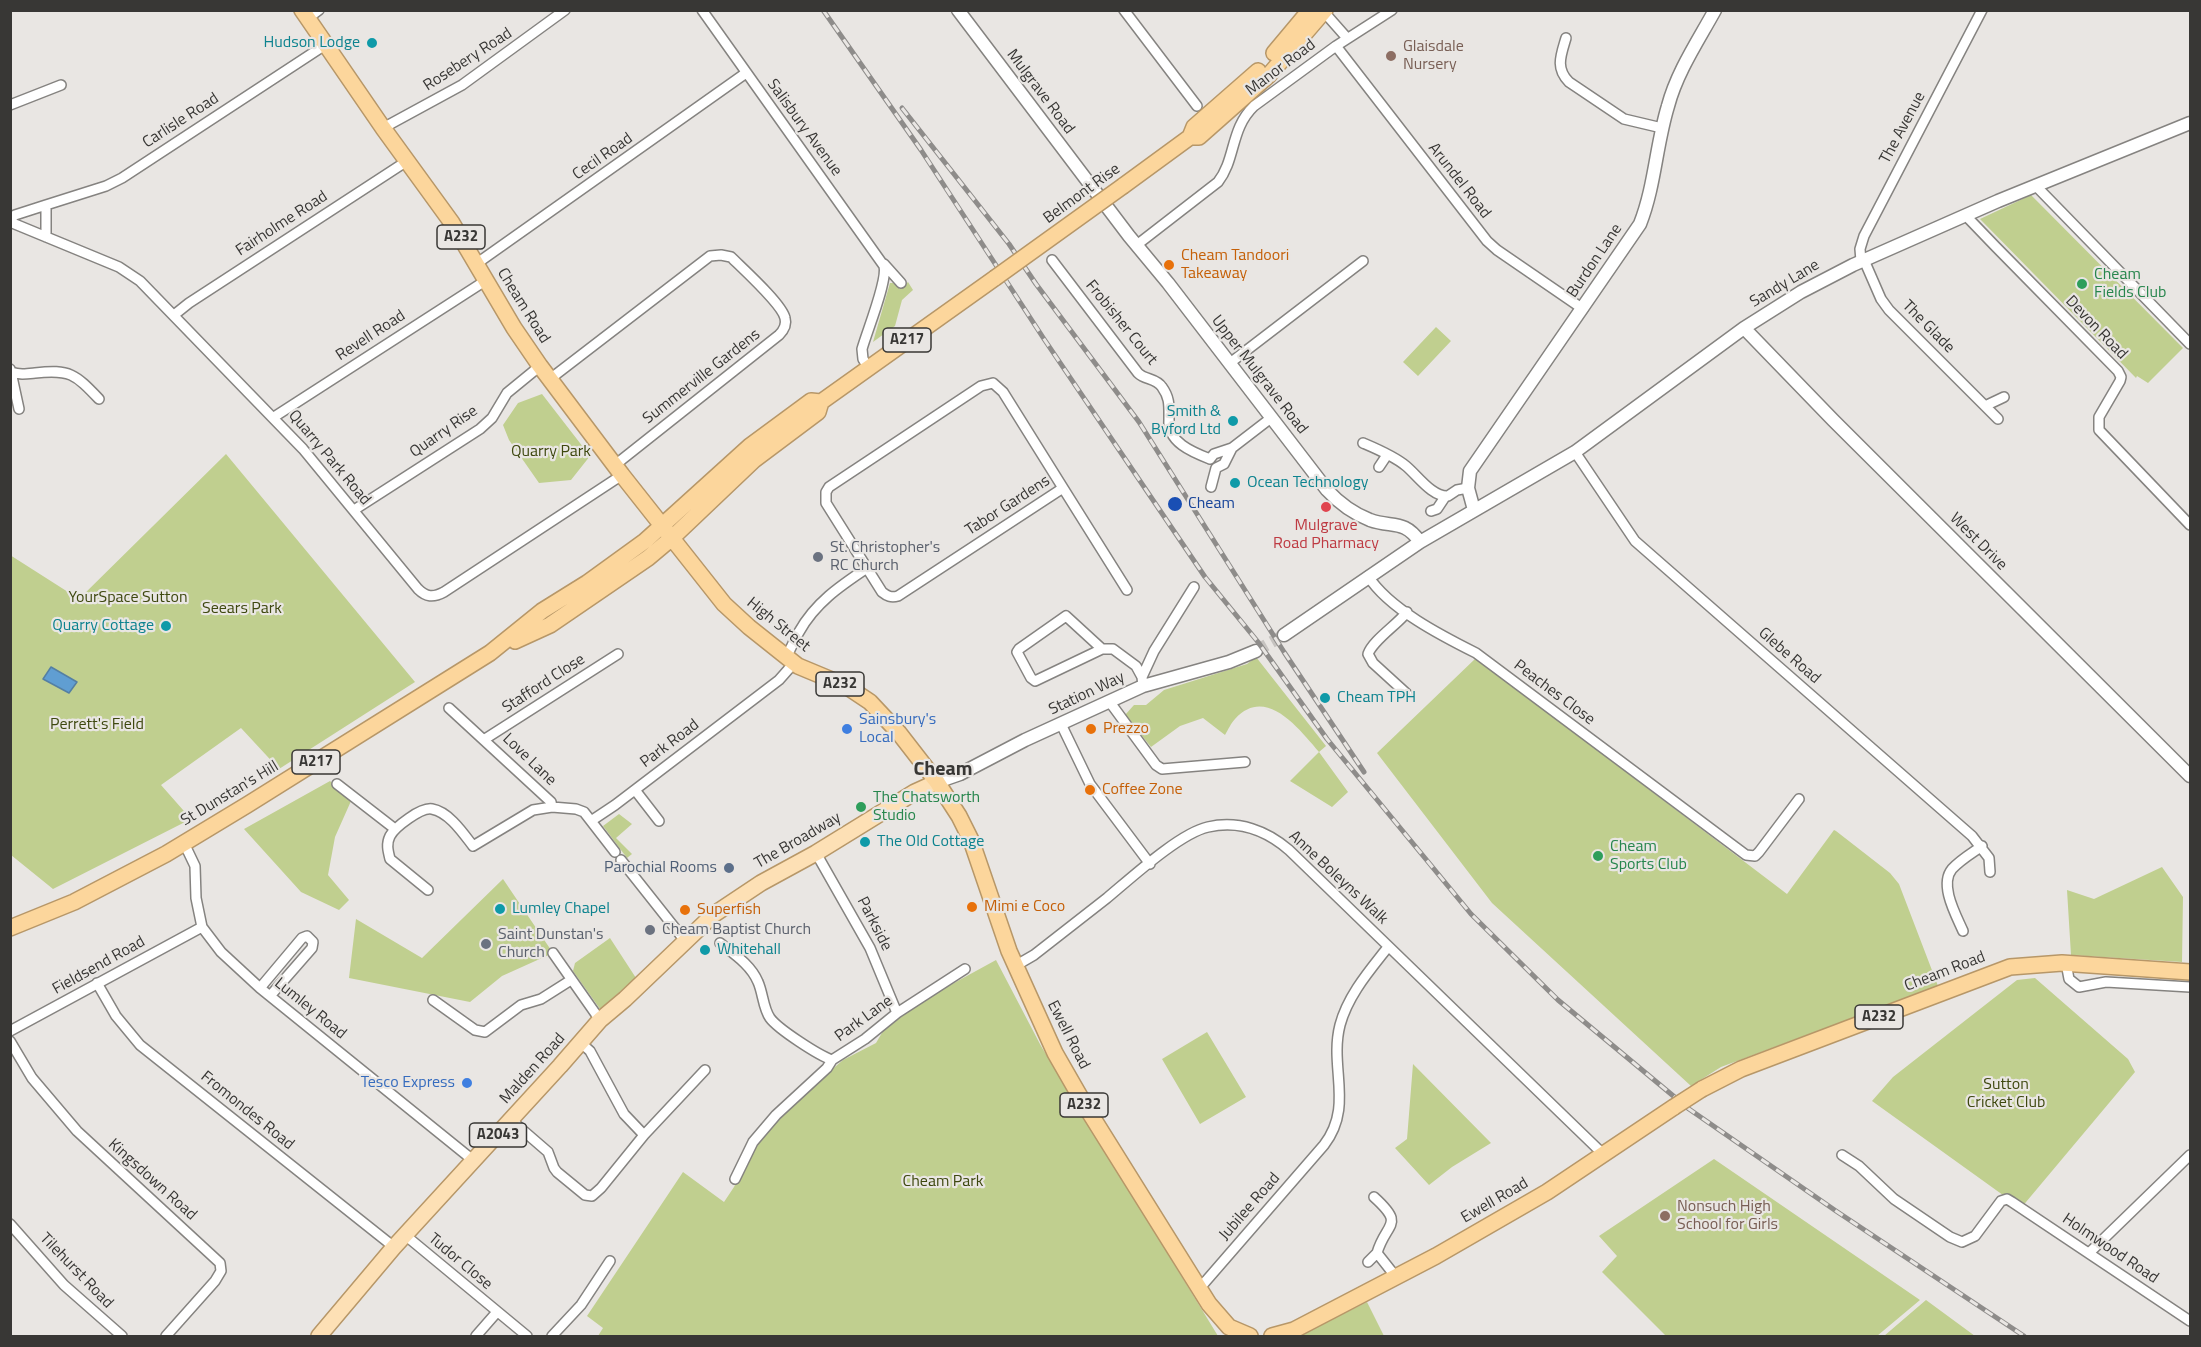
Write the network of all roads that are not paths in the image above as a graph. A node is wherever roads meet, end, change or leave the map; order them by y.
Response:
1 (565, 10) edge
2 (702, 10) edge
3 (958, 10) edge
4 (1124, 10) edge
5 (1392, 10) edge
6 (1715, 10) edge
7 (1982, 10) edge
8 (1315, 11) edge
9 (309, 13) edge
10 (1347, 38) junction
11 (1566, 38) dead end
12 (325, 45) junction
13 (1336, 46) junction
14 (746, 73) junction
15 (60, 85) dead end
16 (10, 105) edge
17 (1197, 106) dead end
18 (2190, 123) edge
19 (383, 128) junction
20 (1662, 128) junction
21 (407, 161) junction
22 (2035, 185) junction
23 (1097, 194) joint
24 (46, 205) junction
25 (1968, 214) junction
26 (10, 221) edge
27 (46, 237) junction
28 (1138, 244) junction
29 (1052, 260) dead end
30 (1363, 261) dead end
31 (1863, 261) junction
32 (882, 262) junction
33 (476, 264) junction
34 (485, 281) junction
35 (901, 283) dead end
36 (1583, 309) junction
37 (174, 315) junction
38 (1744, 328) junction
39 (2190, 344) edge
40 (1230, 363) junction
41 (540, 366) junction
42 (868, 368) junction
43 (11, 370) edge
44 (550, 379) junction
45 (97, 396) dead end
46 (2004, 397) dead end
47 (821, 402) junction
48 (1985, 406) junction
49 (19, 410) dead end
50 (274, 417) junction
51 (1271, 418) junction
52 (1998, 419) dead end
53 (1363, 442) dead end
54 (1232, 448) junction
55 (1575, 452) junction
56 (1387, 455) junction
57 (1210, 459) junction
58 (621, 466) junction
59 (1379, 467) dead end
60 (1216, 468) junction
61 (1211, 487) dead end
62 (1063, 488) junction
63 (1468, 488) junction
64 (1445, 497) junction
65 (354, 510) junction
66 (1474, 510) junction
67 (1431, 511) dead end
68 (662, 525) junction
69 (2190, 525) edge
70 (673, 537) junction
71 (1425, 538) junction
72 (867, 568) junction
73 (1368, 576) junction
74 (1194, 587) dead end
75 (1127, 590) dead end
76 (1407, 612) junction
77 (1284, 635) tunnel mouth
78 (1102, 649) junction
79 (1256, 651) tunnel mouth
80 (490, 653) junction
81 (618, 654) dead end
82 (790, 660) junction
83 (1143, 682) junction
84 (1407, 694) dead end
85 (1109, 701) junction
86 (450, 708) dead end
87 (1061, 724) junction
88 (485, 739) junction
89 (1245, 762) dead end
90 (2190, 776) edge
91 (937, 782) junction
92 (336, 784) dead end
93 (635, 790) junction
94 (1799, 799) dead end
95 (552, 807) junction
96 (659, 820) dead end
97 (591, 821) junction
98 (395, 829) junction
99 (184, 843) junction
100 (1982, 846) junction
101 (816, 853) junction
102 (1150, 864) junction
103 (1990, 872) dead end
104 (428, 890) dead end
105 (202, 927) junction
106 (10, 928) edge
107 (1963, 931) dead end
108 (686, 942) junction
109 (720, 943) dead end
110 (1388, 946) junction
111 (554, 953) dead end
112 (2066, 963) junction
113 (1015, 966) junction
114 (965, 969) dead end
115 (2190, 972) edge
116 (571, 980) junction
117 (97, 984) junction
118 (2190, 987) edge
119 (260, 988) junction
120 (270, 996) junction
121 (433, 1000) dead end
122 (457, 1004) dead end
123 (450, 1013) junction
124 (897, 1013) junction
125 (600, 1020) junction
126 (10, 1031) edge
127 (10, 1041) edge
128 (580, 1043) junction
129 (832, 1060) junction
130 (705, 1070) dead end
131 (511, 1120) junction
132 (644, 1135) junction
133 (1603, 1154) junction
134 (1842, 1155) dead end
135 (2190, 1155) edge
136 (474, 1161) junction
137 (735, 1179) dead end
138 (1374, 1197) dead end
139 (10, 1224) edge
140 (405, 1235) junction
141 (394, 1247) junction
142 (1377, 1253) junction
143 (2090, 1253) junction
144 (610, 1261) dead end
145 (1368, 1262) dead end
146 (1396, 1277) junction
147 (1199, 1289) junction
148 (497, 1312) junction
149 (2190, 1322) edge
150 (116, 1335) edge
151 (166, 1336) edge
152 (319, 1336) edge
153 (476, 1336) edge
154 (527, 1336) edge
155 (552, 1336) edge
156 (1250, 1336) edge
157 (1272, 1336) edge

1 - 19 street, Rosebery Road
2 - 14 street, Salisbury Avenue
3 - 23 street, Mulgrave Road
4 - 17 street
5 - 10 street, Manor Road
6 - 20 street, Burdon Lane
7 - 31 street, The Avenue
8 - 10 street
8 - 42 highway, Belmont Rise / A217, bridge
9 - 12 highway, Cheam Road / A232
10 - 13 street, Manor Road
11 - 20 street
12 - 19 highway, Cheam Road / A232
12 - 24 street, Carlisle Road
13 - 28 street, Manor Road
13 - 36 street, Arundel Road
14 - 32 street, Salisbury Avenue
14 - 33 street, Cecil Road
15 - 16 street
18 - 22 street, Sandy Lane
19 - 21 highway, Cheam Road / A232
20 - 36 street, Burdon Lane
21 - 33 highway, Cheam Road / A232
21 - 37 street, Fairholme Road
22 - 25 street, Sandy Lane
22 - 39 street
23 - 28 street, Upper Mulgrave Road
24 - 26 street, Carlisle Road
24 - 27 street
25 - 31 street, Sandy Lane
25 - 69 street, Devon Road
26 - 27 street, Quarry Park Road
27 - 37 street, Quarry Park Road
28 - 40 street, Upper Mulgrave Road
29 - 57 street, Frobisher Court
30 - 40 street
31 - 38 street, Sandy Lane
31 - 48 street, The Glade
32 - 35 street, Salisbury Avenue
32 - 42 street
33 - 34 highway, Cheam Road / A232
34 - 41 highway, Cheam Road / A232
34 - 50 street, Revell Road
36 - 63 street, Burdon Lane
37 - 50 street, Quarry Park Road
38 - 55 street, Sandy Lane
38 - 90 street, West Drive
40 - 51 street, Upper Mulgrave Road
41 - 44 highway, Cheam Road / A232
41 - 65 street, Quarry Rise
42 - 47 highway, A217
43 - 45 street
43 - 49 street
44 - 58 highway, Cheam Road / A232
44 - 58 street, Summerville Gardens
46 - 48 street
47 - 68 highway, A217
47 - 70 highway, A217
48 - 52 street, The Glade
50 - 65 street, Quarry Park Road
51 - 54 street
51 - 71 street, Upper Mulgrave Road
53 - 56 street
54 - 57 street
54 - 60 street
55 - 66 street, Sandy Lane
55 - 100 street, Glebe Road
56 - 59 street
56 - 64 street
57 - 60 street
58 - 65 street, Quarry Park Road
58 - 68 highway, Cheam Road / A232
60 - 61 street
62 - 72 street, Tabor Gardens
62 - 72 street, Tabor Gardens
62 - 75 street
63 - 64 street
63 - 66 street
64 - 67 street
66 - 71 street, Sandy Lane
68 - 70 highway, High Street / A232
68 - 80 highway, St Dunstan's Hill / A217
70 - 80 highway, St Dunstan's Hill / A217
70 - 82 highway, High Street / A232
71 - 73 street
72 - 82 street, Park Road
73 - 76 street, Peaches Close
73 - 77 street
74 - 83 street
76 - 84 street
76 - 94 street, Peaches Close
78 - 78 street
78 - 83 street
79 - 83 street, Station Way
80 - 99 highway, St Dunstan's Hill / A217
81 - 88 street, Stafford Close
82 - 91 highway, High Street / A232
82 - 93 street, Park Road
83 - 85 street, Station Way
85 - 87 street, Station Way
85 - 89 street
86 - 88 street, Love Lane
87 - 91 street, Station Way
87 - 102 street
88 - 95 street, Love Lane
91 - 101 main road, The Broadway / A2043
91 - 113 highway, Ewell Road / A232
92 - 98 street
93 - 96 street
93 - 97 street, Park Road
95 - 97 street, Love Lane
95 - 98 street
97 - 108 street
98 - 104 street
99 - 105 street, Lumley Road
99 - 106 highway, St Dunstan's Hill / A217
100 - 103 street
100 - 107 street
101 - 108 main road, The Broadway / A2043
101 - 124 street, Parkside
102 - 110 street, Anne Boleyns Walk
102 - 113 street, Anne Boleyns Walk
105 - 117 street, Fieldsend Road
105 - 119 street, Lumley Road
108 - 125 main road, Malden Road / A2043
109 - 129 street, Park Lane
110 - 133 street, Anne Boleyns Walk
110 - 147 street, Jubilee Road
111 - 116 street
112 - 115 highway, Cheam Road / A232
112 - 118 street
112 - 133 highway, Cheam Road / A232, bridge
113 - 147 highway, Ewell Road / A232
114 - 124 street, Park Lane
116 - 123 street
116 - 125 street
117 - 126 street, Fieldsend Road
117 - 141 street, Fromondes Road
119 - 120 street, Lumley Road
119 - 120 street
120 - 136 street, Lumley Road
121 - 123 street
122 - 123 street
124 - 129 street, Park Lane
125 - 128 main road, Malden Road / A2043
127 - 151 street, Kingsdown Road
128 - 131 main road, Malden Road / A2043
128 - 132 street
129 - 137 street
130 - 132 street
131 - 132 street
131 - 136 main road, Malden Road / A2043
133 - 146 highway, Ewell Road / A232
134 - 143 street, Holmwood Road
135 - 143 street
136 - 140 main road, Malden Road / A2043
138 - 142 street
139 - 150 street, Tilehurst Road
140 - 141 main road, Malden Road / A2043
140 - 148 street, Tudor Close
141 - 152 main road, Malden Road / A2043
142 - 145 street
142 - 146 street
143 - 149 street, Holmwood Road
144 - 155 street
146 - 157 highway, Ewell Road / A232
147 - 156 highway, Ewell Road / A232
148 - 153 street, Tudor Close
148 - 154 street, Tudor Close

